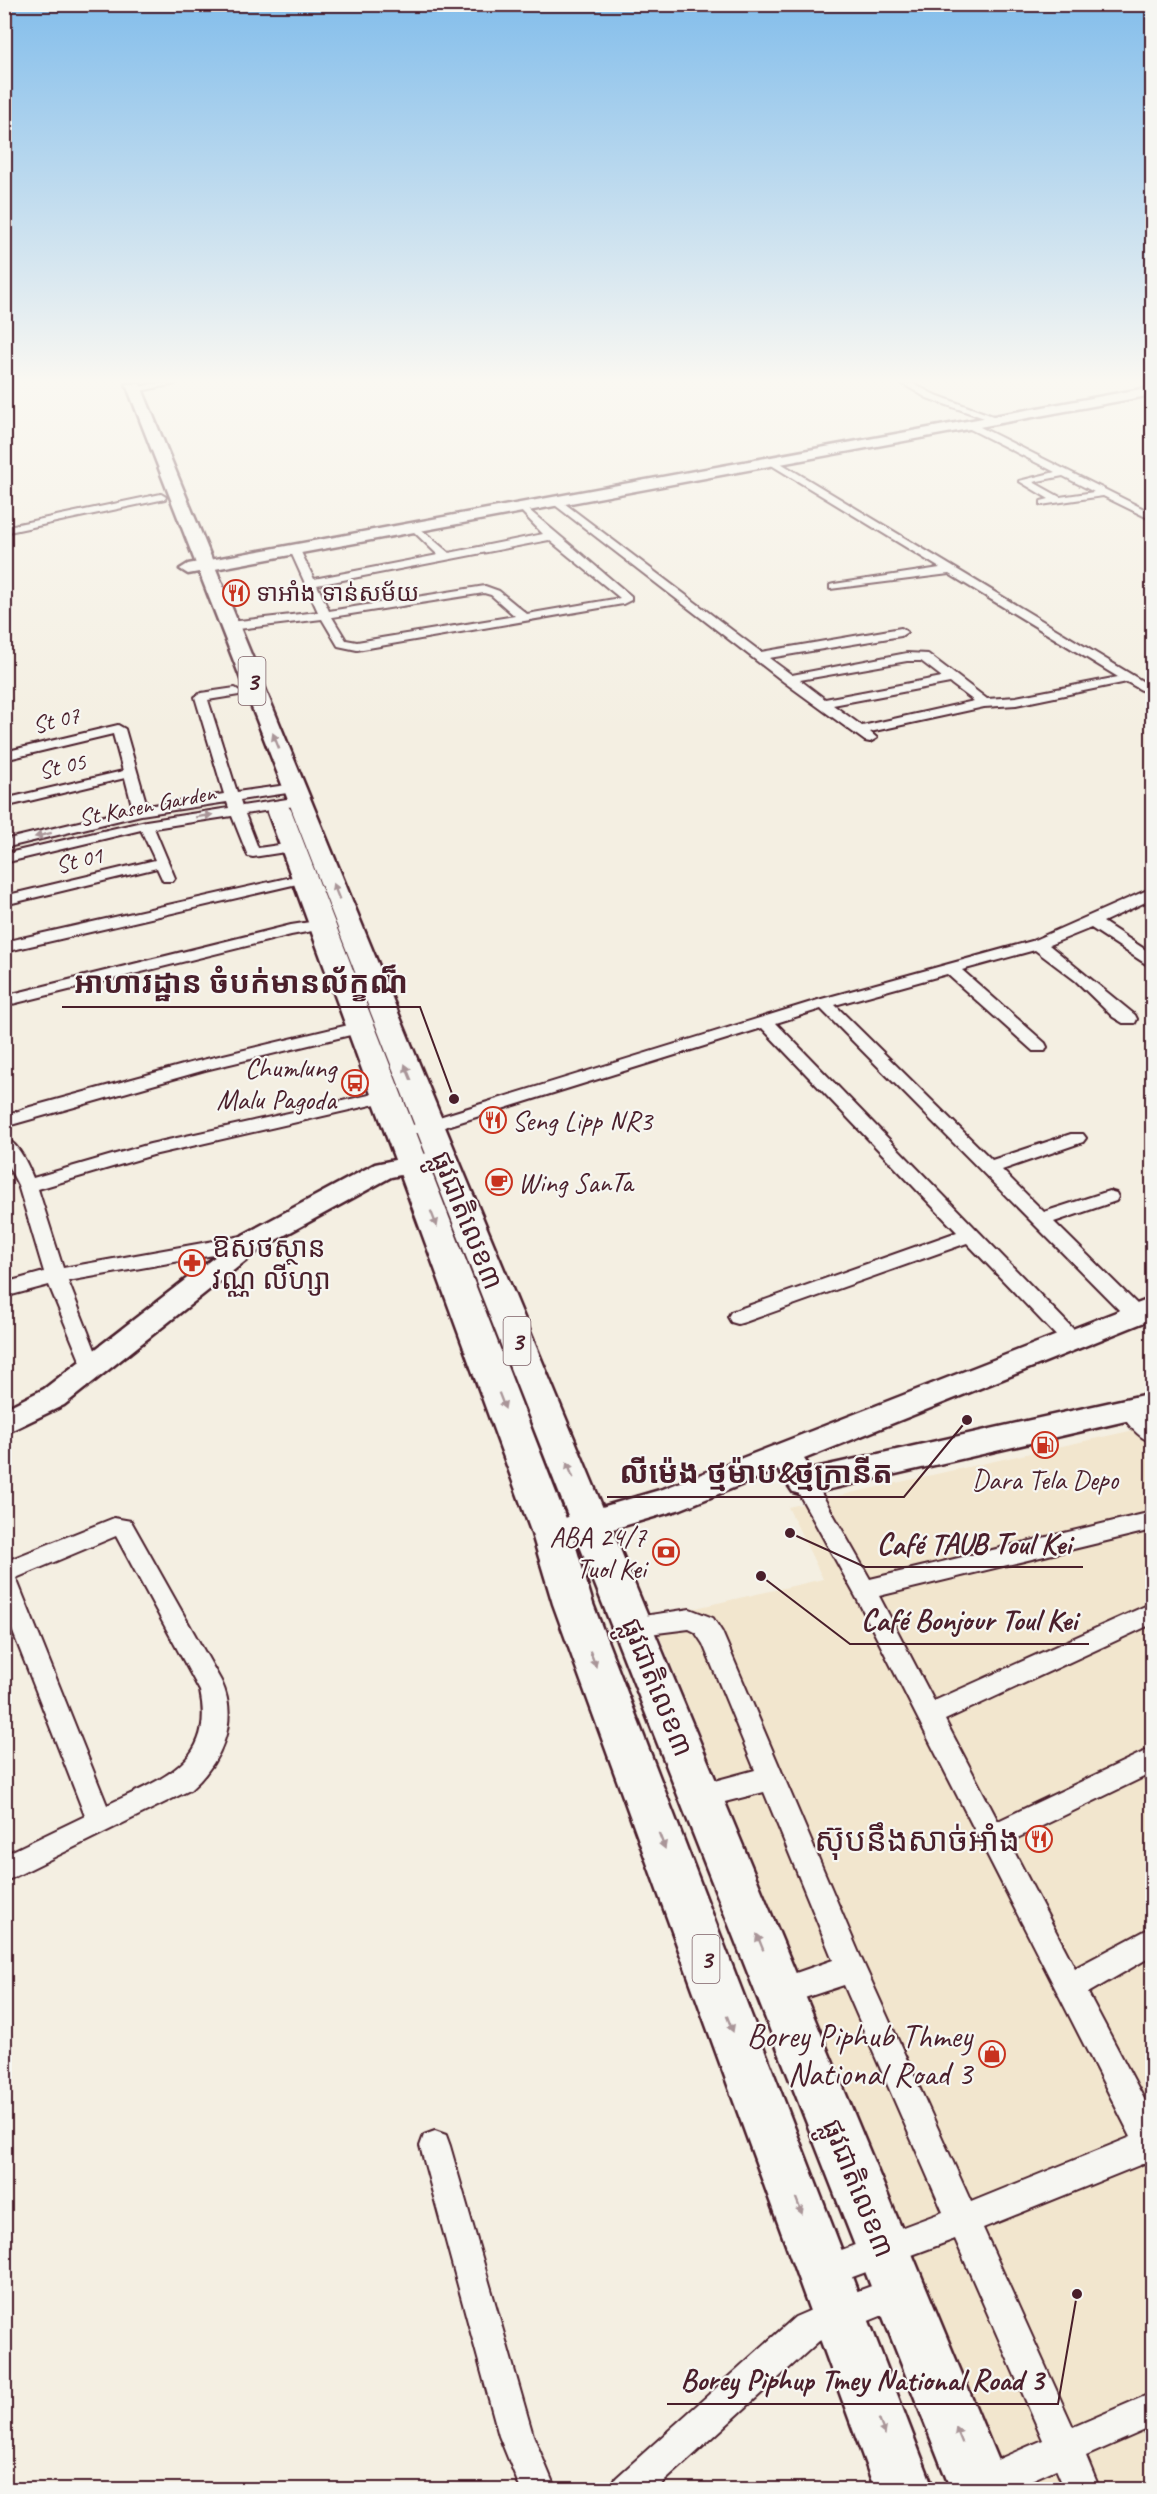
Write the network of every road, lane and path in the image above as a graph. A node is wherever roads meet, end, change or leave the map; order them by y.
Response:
1 (145, 500) edge
2 (163, 500) edge
3 (172, 500) edge
4 (563, 500) edge
5 (836, 500) edge
6 (1055, 500) edge
7 (1119, 500) edge
8 (555, 502) junction
9 (1038, 504) dead end
10 (523, 508) junction
11 (1152, 517) edge
12 (416, 528) junction
13 (4, 530) edge
14 (551, 536) junction
15 (295, 550) junction
16 (447, 556) junction
17 (198, 568) junction
18 (952, 570) junction
19 (311, 583) junction
20 (834, 587) dead end
21 (325, 615) junction
22 (524, 617) junction
23 (230, 626) junction
24 (902, 632) dead end
25 (878, 636) junction
26 (759, 656) junction
27 (907, 657) junction
28 (954, 678) junction
29 (1130, 678) junction
30 (788, 679) junction
31 (235, 692) junction
32 (1152, 692) edge
33 (824, 703) junction
34 (984, 703) junction
35 (243, 714) dead end
36 (4, 756) edge
37 (264, 769) dead end
38 (130, 773) junction
39 (286, 796) junction
40 (4, 802) edge
41 (235, 804) junction
42 (143, 818) junction
43 (4, 844) edge
44 (293, 847) junction
45 (4, 859) edge
46 (164, 862) junction
47 (168, 878) dead end
48 (305, 878) junction
49 (1152, 893) edge
50 (4, 901) edge
51 (1092, 922) junction
52 (323, 925) junction
53 (1038, 944) junction
54 (4, 947) edge
55 (1152, 961) edge
56 (950, 968) junction
57 (4, 1000) edge
58 (824, 1003) junction
59 (1129, 1019) dead end
60 (766, 1022) junction
61 (361, 1027) junction
62 (1039, 1047) dead end
63 (387, 1096) junction
64 (4, 1122) edge
65 (1077, 1138) dead end
66 (4, 1144) edge
67 (422, 1145) junction
68 (988, 1168) junction
69 (27, 1186) junction
70 (1109, 1197) dead end
71 (1040, 1220) junction
72 (970, 1235) junction
73 (253, 1241) junction
74 (57, 1276) junction
75 (4, 1290) edge
76 (1144, 1312) edge
77 (738, 1317) dead end
78 (1072, 1340) junction
79 (92, 1365) junction
80 (1141, 1407) edge
81 (4, 1424) edge
82 (1152, 1434) edge
83 (784, 1455) junction
84 (804, 1483) junction
85 (1152, 1521) edge
86 (592, 1524) junction
87 (552, 1534) junction
88 (4, 1575) edge
89 (864, 1590) junction
90 (1152, 1613) edge
91 (633, 1626) junction
92 (929, 1715) junction
93 (1152, 1760) edge
94 (772, 1778) junction
95 (701, 1796) junction
96 (100, 1822) junction
97 (992, 1837) junction
98 (4, 1869) edge
99 (1152, 1941) edge
100 (851, 1968) junction
101 (1070, 1987) junction
102 (780, 1992) junction
103 (1152, 2144) edge
104 (435, 2146) dead end
105 (965, 2220) junction
106 (892, 2270) junction
107 (831, 2293) junction
108 (1152, 2410) edge
109 (1065, 2448) junction
110 (980, 2487) edge
111 (539, 2490) edge
112 (628, 2490) edge
113 (905, 2490) edge
114 (1083, 2490) edge

1 - 13 street
2 - 17 highway, ផ្លូវជាតិលេខ៣ / 3
3 - 17 highway, ផ្លូវជាតិលេខ៣ / 3
4 - 8 street
5 - 18 street
6 - 9 street
7 - 11 street
8 - 10 street
8 - 26 street
10 - 12 street
10 - 14 street
12 - 15 street
12 - 16 street
14 - 16 street
14 - 22 street
15 - 17 street
15 - 19 street
16 - 19 street
17 - 23 highway, ផ្លូវជាតិលេខ៣ / 3
17 - 31 highway, ផ្លូវជាតិលេខ៣ / 3
18 - 20 street
18 - 29 street
19 - 21 street
21 - 22 street
21 - 22 street
21 - 23 street
39 -> 23 highway, ផ្លូវជាតិលេខ៣ / 3
24 - 25 street
25 - 26 street
25 - 27 street
26 - 30 street
27 - 28 street
27 - 30 street
28 - 33 street
28 - 34 street
29 - 32 street
29 - 34 street
30 - 33 street
31 - 35 highway, ផ្លូវជាតិលេខ៣ / 3
31 - 41 street
33 - 34 street
36 - 38 street, St 07
37 - 39 highway, ផ្លូវជាតិលេខ៣ / 3
38 - 40 street, St 05
38 - 42 street
39 - 41 street, St Kasen Garden
39 - 44 highway, ផ្លូវជាតិលេខ៣ / 3
67 -> 39 highway, ផ្លូវជាតិលេខ៣ / 3
41 - 42 street, St Kasen Garden
41 - 44 street
42 -> 43 street, St Kasen Garden
42 - 45 street, St Kasen Garden
42 - 46 street
44 - 48 highway, ផ្លូវជាតិលេខ៣ / 3
46 - 47 street
46 - 50 street, St 01
48 - 52 highway, ផ្លូវជាតិលេខ៣ / 3
48 - 54 street
49 - 51 street
51 - 53 street
51 - 55 street
52 - 57 street
52 - 61 highway, ផ្លូវជាតិលេខ៣ / 3
53 - 56 street
53 - 59 street
56 - 58 street
56 - 62 street
58 - 60 street
58 - 68 street
60 - 67 street
60 - 72 street
61 - 63 highway, ផ្លូវជាតិលេខ៣ / 3
61 - 64 street
63 - 67 highway, ផ្លូវជាតិលេខ៣ / 3
63 - 69 street
65 - 68 street
66 - 69 street
67 - 73 street
86 -> 67 highway, ផ្លូវជាតិលេខ៣ / 3
67 -> 87 highway, ផ្លូវជាតិលេខ៣ / 3
68 - 71 street
69 - 74 street
70 - 71 street
71 - 76 street
72 - 77 street
72 - 78 street
73 - 74 street
73 - 79 street
74 - 75 street
74 - 79 street
76 - 78 street
78 - 83 street
79 - 81 street
80 - 82 street
80 - 84 street
83 - 84 street
83 - 86 street
84 - 89 street
85 - 89 street
86 - 87 street
86 - 91 highway, ផ្លូវជាតិលេខ៣ / 3
87 -> 107 highway, ផ្លូវជាតិលេខ៣ / 3
88 - 96 street
88 - 96 street
89 - 92 street
90 - 92 street
91 - 94 street
91 - 95 highway, ផ្លូវជាតិលេខ៣ / 3
92 - 97 street
93 - 97 street
94 - 95 street
94 - 100 street
102 -> 95 highway, ផ្លូវជាតិលេខ៣ / 3
96 - 98 street
97 - 101 street
99 - 101 street
100 - 102 street
100 - 105 street
101 - 103 street
102 - 106 highway, ផ្លូវជាតិលេខ៣ / 3
103 - 105 street
104 - 111 street
105 - 106 street
105 - 109 street
106 - 107 street
106 - 107 street
110 -> 106 highway, ផ្លូវជាតិលេខ៣ / 3
107 - 112 street
107 -> 113 highway, ផ្លូវជាតិលេខ៣ / 3
108 - 109 street
109 - 110 street
109 - 114 street

